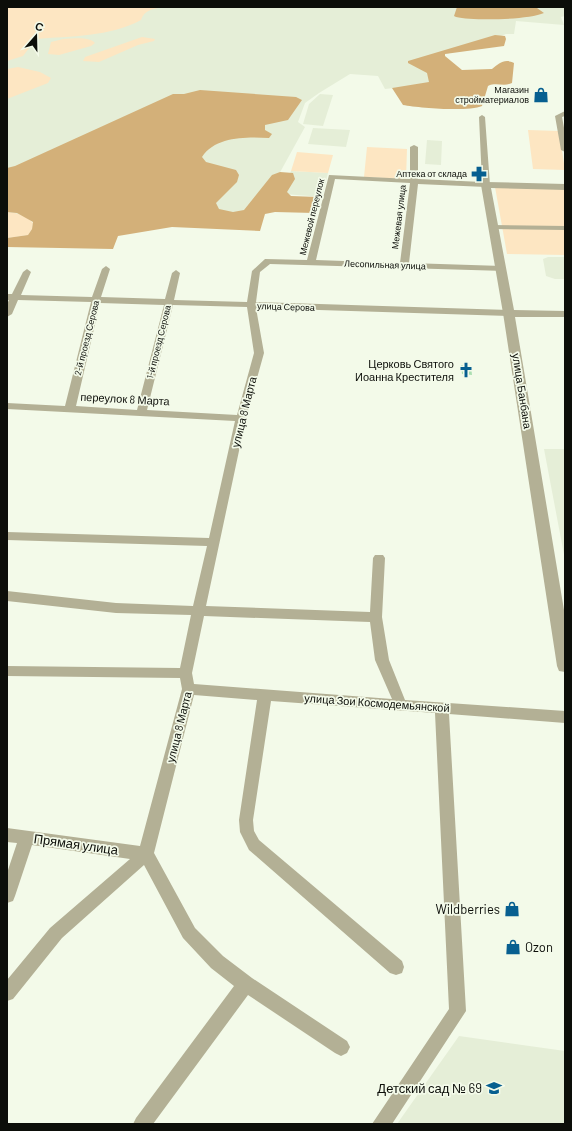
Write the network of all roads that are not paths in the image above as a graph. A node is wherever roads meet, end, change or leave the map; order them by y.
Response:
1 (562, 115) edge
2 (482, 117) dead end
3 (414, 146) dead end
4 (565, 150) edge
5 (414, 181) junction
6 (486, 185) junction
7 (565, 188) edge
8 (494, 226) junction
9 (565, 228) edge
10 (268, 260) joint
11 (311, 262) junction
12 (404, 266) junction
13 (106, 269) dead end
14 (502, 269) junction
15 (27, 272) dead end
16 (176, 273) dead end
17 (11, 297) edge
18 (96, 300) junction
19 (169, 302) junction
20 (251, 306) junction
21 (510, 313) junction
22 (7, 314) edge
23 (565, 314) edge
24 (7, 406) edge
25 (70, 408) junction
26 (142, 412) junction
27 (241, 418) junction
28 (7, 536) edge
29 (214, 542) junction
30 (379, 558) dead end
31 (7, 596) edge
32 (199, 611) junction
33 (376, 617) junction
34 (565, 666) edge
35 (7, 671) edge
36 (185, 673) junction
37 (189, 690) junction
38 (265, 694) junction
39 (401, 705) junction
40 (442, 708) junction
41 (565, 717) edge
42 (7, 835) edge
43 (27, 838) junction
44 (146, 854) junction
45 (7, 896) edge
46 (396, 967) dead end
47 (246, 984) junction
48 (7, 994) edge
49 (341, 1047) dead end
50 (142, 1124) edge
51 (381, 1124) edge

1 - 4 street
2 - 6 street, улица Банбана
3 - 5 street, Межевая улица
5 - 6 street
5 - 11 street, Межевой переулок
5 - 12 street, Межевая улица
6 - 7 street
6 - 8 street, улица Банбана
8 - 9 street
8 - 14 street, улица Банбана
10 - 11 street, Лесопильная улица
10 - 20 street, улица 8 Марта
11 - 12 street, Лесопильная улица
12 - 14 street, Лесопильная улица
13 - 18 street, 2-й проезд Серова
14 - 21 street, улица Банбана
15 - 17 street
16 - 19 street, 1-й проезд Серова
17 - 18 street, улица Серова
17 - 22 street
18 - 19 street, улица Серова
18 - 25 street, 2-й проезд Серова
19 - 20 street, улица Серова
19 - 26 street, 1-й проезд Серова
20 - 21 street, улица Серова
20 - 27 street, улица 8 Марта
21 - 23 street, улица Серова
21 - 34 street, улица Банбана
24 - 25 street, переулок 8 Марта
25 - 26 street, переулок 8 Марта
26 - 27 street, переулок 8 Марта
27 - 29 street, улица 8 Марта
28 - 29 street
29 - 32 street, улица 8 Марта
30 - 33 street
31 - 32 street
32 - 33 street
32 - 36 street, улица 8 Марта
33 - 39 street
35 - 36 street
36 - 37 street, улица 8 Марта
37 - 38 street, улица Зои Космодемьянской
37 - 44 street, улица 8 Марта
38 - 39 street, улица Зои Космодемьянской
38 - 46 street
39 - 40 street, улица Зои Космодемьянской
40 - 41 street, улица Зои Космодемьянской
40 - 51 street
42 - 43 street, Прямая улица
43 - 44 street, Прямая улица
43 - 45 street
44 - 47 street
44 - 48 street
47 - 49 street
47 - 50 street

